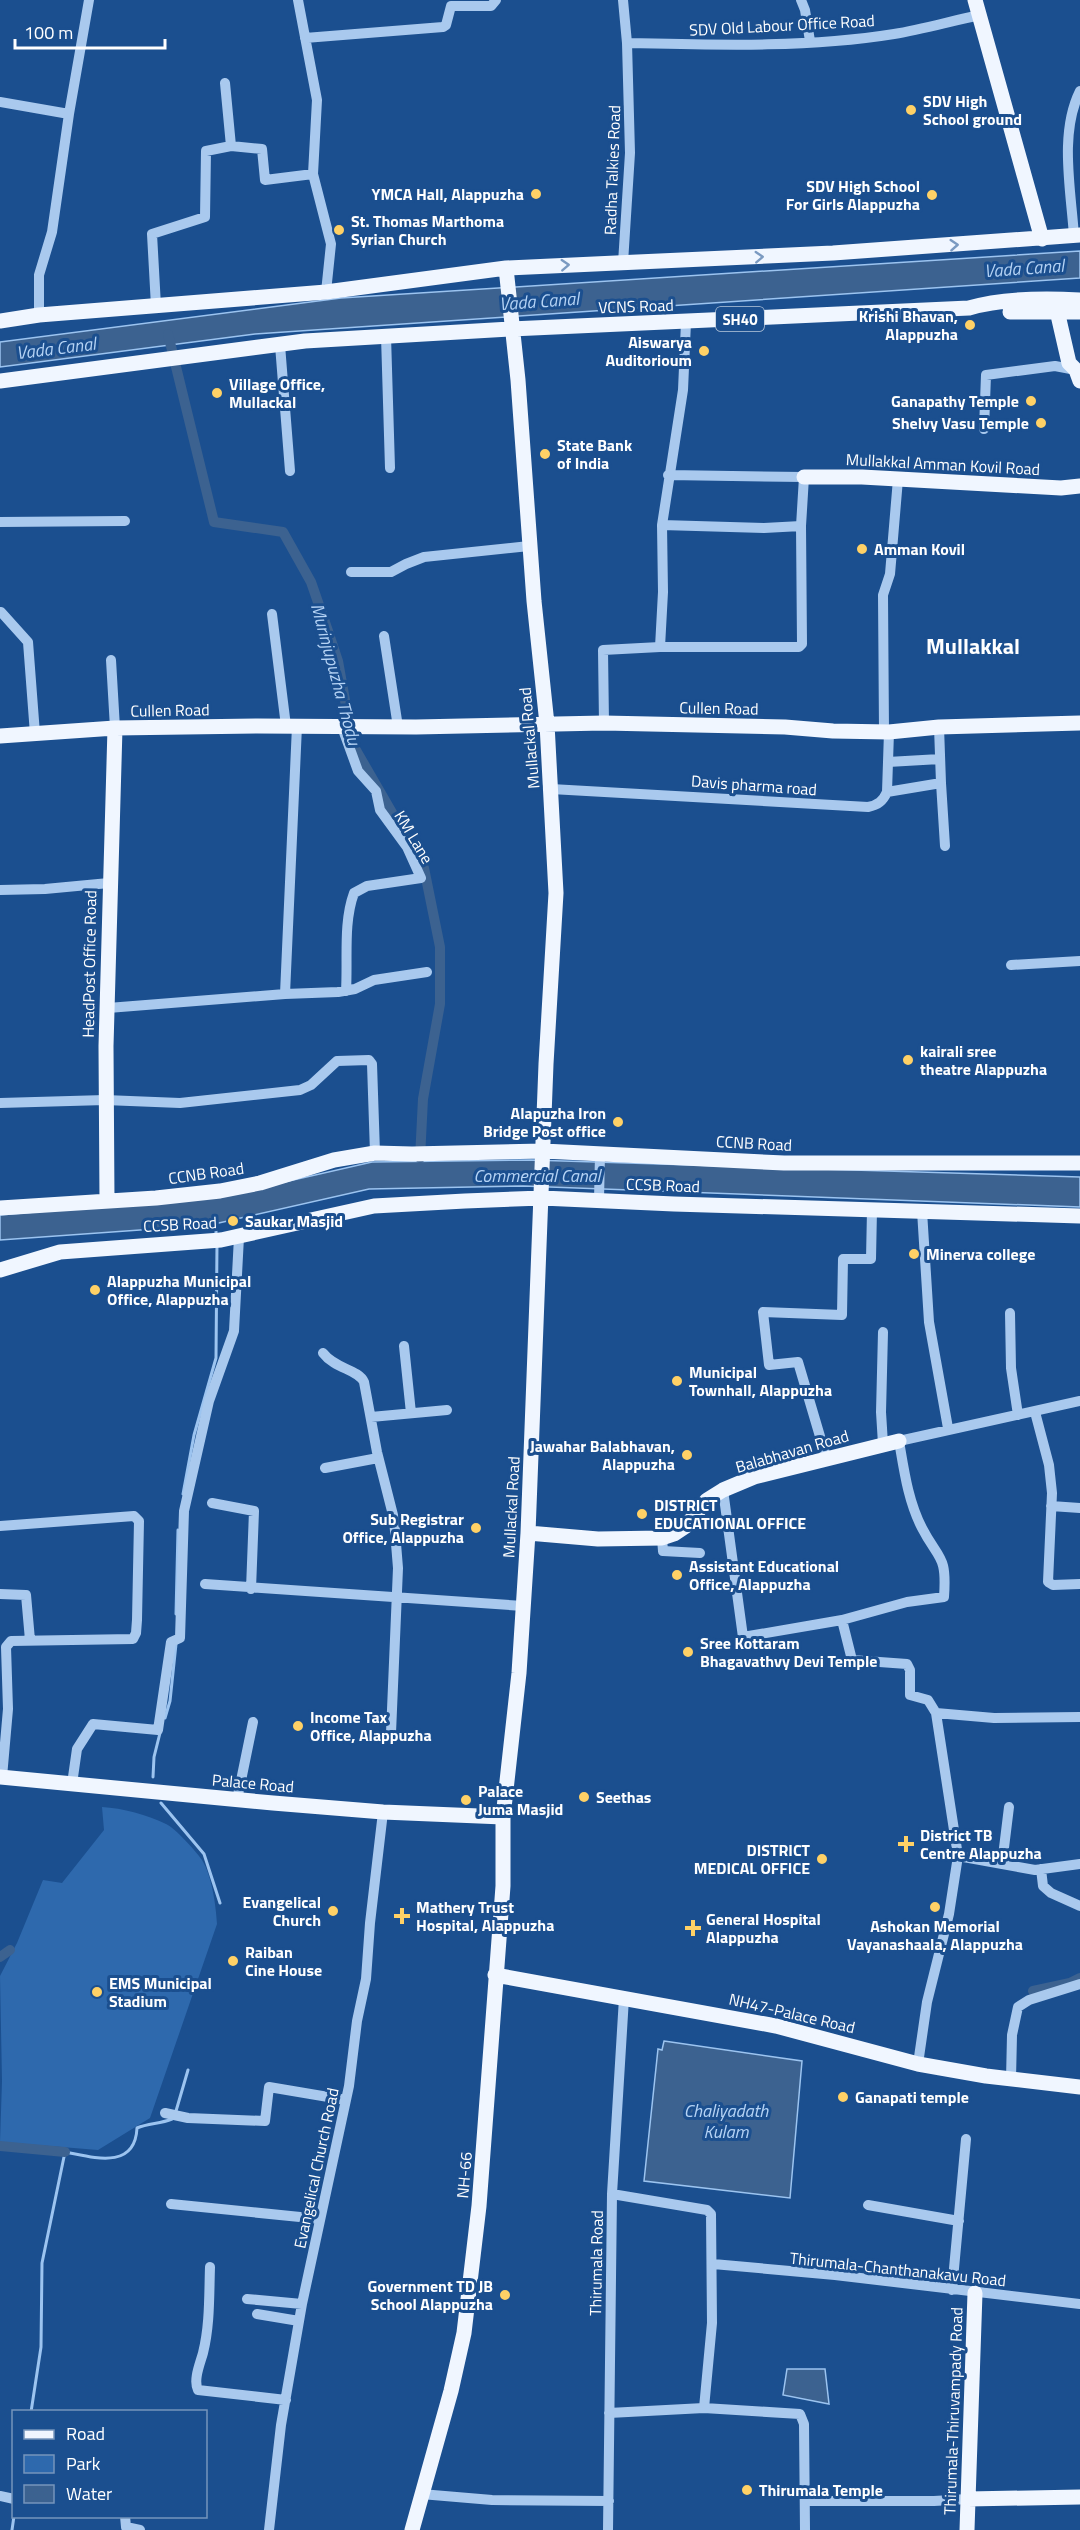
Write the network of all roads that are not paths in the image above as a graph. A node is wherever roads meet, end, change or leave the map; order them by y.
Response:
1 (89, 0) edge
2 (298, 0) edge
3 (496, 0) edge
4 (623, 0) edge
5 (801, 0) edge
6 (977, 7) edge
7 (305, 38) junction
8 (810, 41) junction
9 (627, 43) junction
10 (225, 83) dead end
11 (1080, 91) edge
12 (0, 102) edge
13 (69, 114) junction
14 (231, 146) junction
15 (314, 174) junction
16 (1077, 236) edge
17 (1042, 239) junction
18 (623, 263) junction
19 (506, 272) junction
20 (326, 292) junction
21 (1080, 300) edge
22 (156, 306) junction
23 (1065, 307) edge
24 (39, 315) junction
25 (0, 321) edge
26 (686, 322) junction
27 (511, 326) junction
28 (386, 336) junction
29 (280, 345) junction
30 (1078, 376) edge
31 (0, 381) edge
32 (984, 429) dead end
33 (390, 468) dead end
34 (290, 471) dead end
35 (668, 474) junction
36 (804, 477) junction
37 (898, 479) junction
38 (1080, 486) edge
39 (125, 521) dead end
40 (0, 522) edge
41 (663, 525) junction
42 (801, 526) junction
43 (529, 546) junction
44 (351, 572) dead end
45 (1, 612) edge
46 (272, 614) dead end
47 (384, 636) dead end
48 (660, 647) junction
49 (111, 660) dead end
50 (604, 723) junction
51 (1080, 723) edge
52 (547, 724) junction
53 (291, 726) junction
54 (349, 727) junction
55 (398, 727) junction
56 (939, 727) junction
57 (115, 728) junction
58 (887, 732) junction
59 (35, 734) junction
60 (0, 736) edge
61 (940, 759) junction
62 (888, 762) junction
63 (941, 783) junction
64 (552, 789) junction
65 (887, 792) junction
66 (945, 846) dead end
67 (109, 883) junction
68 (0, 890) edge
69 (1080, 962) edge
70 (1011, 965) dead end
71 (427, 972) dead end
72 (346, 991) junction
73 (285, 994) junction
74 (108, 1008) junction
75 (105, 1100) junction
76 (0, 1103) edge
77 (375, 1152) junction
78 (542, 1153) junction
79 (600, 1157) junction
80 (1080, 1163) edge
81 (599, 1195) junction
82 (542, 1196) junction
83 (108, 1201) junction
84 (0, 1208) edge
85 (872, 1210) junction
86 (922, 1211) junction
87 (1080, 1216) edge
88 (239, 1237) junction
89 (0, 1270) edge
90 (1010, 1314) dead end
91 (883, 1332) dead end
92 (404, 1346) dead end
93 (323, 1353) dead end
94 (1080, 1401) edge
95 (447, 1410) dead end
96 (1035, 1412) junction
97 (411, 1413) junction
98 (1018, 1415) junction
99 (371, 1418) junction
100 (948, 1428) junction
101 (899, 1441) junction
102 (884, 1444) junction
103 (378, 1458) junction
104 (827, 1460) junction
105 (325, 1468) dead end
106 (723, 1490) junction
107 (212, 1503) dead end
108 (1051, 1506) junction
109 (1080, 1508) edge
110 (0, 1526) edge
111 (528, 1533) junction
112 (662, 1538) junction
113 (700, 1553) dead end
114 (205, 1584) dead end
115 (1080, 1584) edge
116 (251, 1589) junction
117 (0, 1594) edge
118 (397, 1597) junction
119 (523, 1606) junction
120 (842, 1620) junction
121 (30, 1640) junction
122 (4, 1643) edge
123 (936, 1713) junction
124 (1080, 1717) edge
125 (253, 1722) dead end
126 (391, 1733) dead end
127 (1, 1777) edge
128 (72, 1784) junction
129 (237, 1800) junction
130 (1009, 1807) dead end
131 (383, 1812) junction
132 (503, 1816) junction
133 (958, 1856) junction
134 (1002, 1864) junction
135 (1080, 1864) edge
136 (1041, 1869) junction
137 (1080, 1906) edge
138 (495, 1975) junction
139 (1080, 1984) edge
140 (624, 1998) junction
141 (918, 2064) junction
142 (1011, 2079) junction
143 (1080, 2087) edge
144 (346, 2100) junction
145 (165, 2113) dead end
146 (966, 2139) dead end
147 (612, 2194) junction
148 (171, 2204) dead end
149 (868, 2205) dead end
150 (320, 2219) junction
151 (959, 2221) junction
152 (713, 2264) junction
153 (210, 2267) dead end
154 (952, 2290) junction
155 (975, 2292) junction
156 (247, 2299) dead end
157 (302, 2304) junction
158 (1080, 2304) edge
159 (257, 2314) dead end
160 (299, 2321) junction
161 (286, 2400) junction
162 (704, 2408) junction
163 (609, 2413) junction
164 (421, 2494) junction
165 (1080, 2497) edge
166 (968, 2499) junction
167 (609, 2501) junction
168 (805, 2502) junction
169 (125, 2518) edge
170 (140, 2530) edge
171 (269, 2530) edge
172 (412, 2530) edge
173 (608, 2530) edge
174 (805, 2530) edge
175 (967, 2530) edge

1 - 13 street
2 - 7 street
3 - 7 street
4 - 9 street
5 - 8 street
6 - 8 street, SDV Old Labour Office Road
6 - 17 main road
7 - 15 street
8 - 9 street, SDV Old Labour Office Road
9 - 18 street, Radha Talkies Road
10 - 14 street
11 - 16 street
12 - 13 street
13 - 24 street
14 - 15 street
14 - 22 street
15 - 20 street
16 - 17 main road
18 -> 17 main road
19 -> 18 main road
19 - 20 main road
19 - 27 main road, Mullackal Road
20 - 22 main road
21 - 23 main road, VCNS Road
22 - 24 main road
23 - 26 main road, VCNS Road / SH40
23 - 30 main road
24 - 25 main road
26 - 27 main road, VCNS Road / SH40
26 - 35 street
27 - 28 main road, VCNS Road / SH40
27 - 43 main road, Mullackal Road
28 - 29 main road, VCNS Road / SH40
28 - 33 street
29 - 31 main road, VCNS Road / SH40
29 - 34 street
30 - 32 street
35 - 36 street
35 - 41 street
36 - 37 main road, Mullakkal Amman Kovil Road
36 - 42 street
37 - 38 main road, Mullakkal Amman Kovil Road
37 - 58 street
39 - 40 street
41 - 42 street
41 - 48 street
42 - 48 street
43 - 44 street
43 - 52 main road, Mullackal Road
45 - 59 street
46 - 53 street
47 - 55 street
48 - 50 street
49 - 57 street
50 - 52 main road, Cullen Road
50 - 58 main road, Cullen Road
51 - 56 main road, Cullen Road
52 - 55 main road, Cullen Road
52 - 64 main road, Mullackal Road
53 - 54 main road, Cullen Road
53 - 57 main road, Cullen Road
53 - 73 street
54 - 55 main road, Cullen Road
54 - 72 street, KM Lane
56 - 58 main road, Cullen Road
56 - 61 street
57 - 59 main road, Cullen Road
57 - 67 main road, HeadPost Office Road
58 - 62 street
59 - 60 main road, Cullen Road
61 - 62 street
61 - 63 street
62 - 65 street
63 - 65 street
63 - 66 street
64 - 65 street, Davis pharma road
64 - 78 main road, Mullackal Road
67 - 68 street
67 - 74 main road, HeadPost Office Road
69 - 70 street
71 - 72 street
72 - 73 street
73 - 74 street
74 - 75 main road, HeadPost Office Road
75 - 76 street
75 - 77 street
75 - 83 main road, HeadPost Office Road
77 - 78 main road, CCNB Road
77 - 83 main road, CCNB Road
78 - 79 main road, CCNB Road
78 - 82 main road, Mullackal Road
79 - 80 main road, CCNB Road
79 - 81 street
81 - 82 main road, CCSB Road
81 - 85 main road, CCSB Road
82 - 88 main road, CCSB Road
82 - 111 main road, Mullackal Road
83 - 84 main road, CCNB Road
85 - 86 main road, CCSB Road
85 - 104 street
86 - 87 main road, CCSB Road
86 - 100 street
88 - 89 main road, CCSB Road
88 - 128 street
90 - 98 street
91 - 102 street
92 - 97 street
93 - 99 street
94 - 96 street, Balabhavan Road
95 - 97 street
96 - 98 street, Balabhavan Road
96 - 108 street
97 - 99 street
98 - 100 street, Balabhavan Road
99 - 103 street
100 - 101 street, Balabhavan Road
101 - 102 main road, Balabhavan Road
101 - 120 street
102 - 104 main road, Balabhavan Road
103 - 105 street
103 - 118 street
104 - 106 main road, Balabhavan Road
106 - 112 main road, Balabhavan Road
106 - 120 street
107 - 116 street
108 - 109 street
108 - 115 street
110 - 121 street
111 - 112 main road, Balabhavan Road
111 - 119 main road, Mullackal Road
112 - 113 street
114 - 116 street
116 - 118 street
117 - 121 street
118 - 119 street
118 - 126 street
119 - 132 main road, Mullackal Road
120 - 123 street
121 - 122 street
122 - 127 street
123 - 124 street
123 - 133 street
125 - 129 street
127 - 128 main road, Palace Road
128 - 129 main road, Palace Road
129 - 131 main road, Palace Road
130 - 134 street
131 - 132 main road, Palace Road
131 - 144 street, Evangelical Church Road
132 - 138 main road, NH-66
133 - 134 street
133 - 141 street
134 - 136 street
135 - 136 street
136 - 137 street
138 - 140 main road, NH47-Palace Road
138 - 164 main road, NH-66
139 - 142 street
140 - 141 main road, NH47-Palace Road
140 - 147 street, Thirumala Road
141 - 142 main road, NH47-Palace Road
142 - 143 main road, NH47-Palace Road
144 - 145 street
144 - 150 street, Evangelical Church Road
146 - 151 street
147 - 152 street
147 - 163 street, Thirumala Road
148 - 150 street
149 - 151 street
150 - 157 street, Evangelical Church Road
151 - 154 street
152 - 154 street, Thirumala-Chanthanakavu Road
152 - 162 street
153 - 161 street
154 - 155 street, Thirumala-Chanthanakavu Road
155 - 158 street, Thirumala-Chanthanakavu Road
155 - 166 main road, Thirumala-Thiruvampady Road
156 - 157 street
157 - 160 street, Evangelical Church Road
159 - 160 street
160 - 161 street, Evangelical Church Road
161 - 171 street, Evangelical Church Road
162 - 163 street
162 - 168 street
163 - 167 street, Thirumala Road
164 - 167 street
164 - 172 main road, NH-66
165 - 166 main road
166 - 168 street
166 - 175 main road, Thirumala-Thiruvampady Road
167 - 173 street, Thirumala Road
168 - 174 street
169 - 170 street

